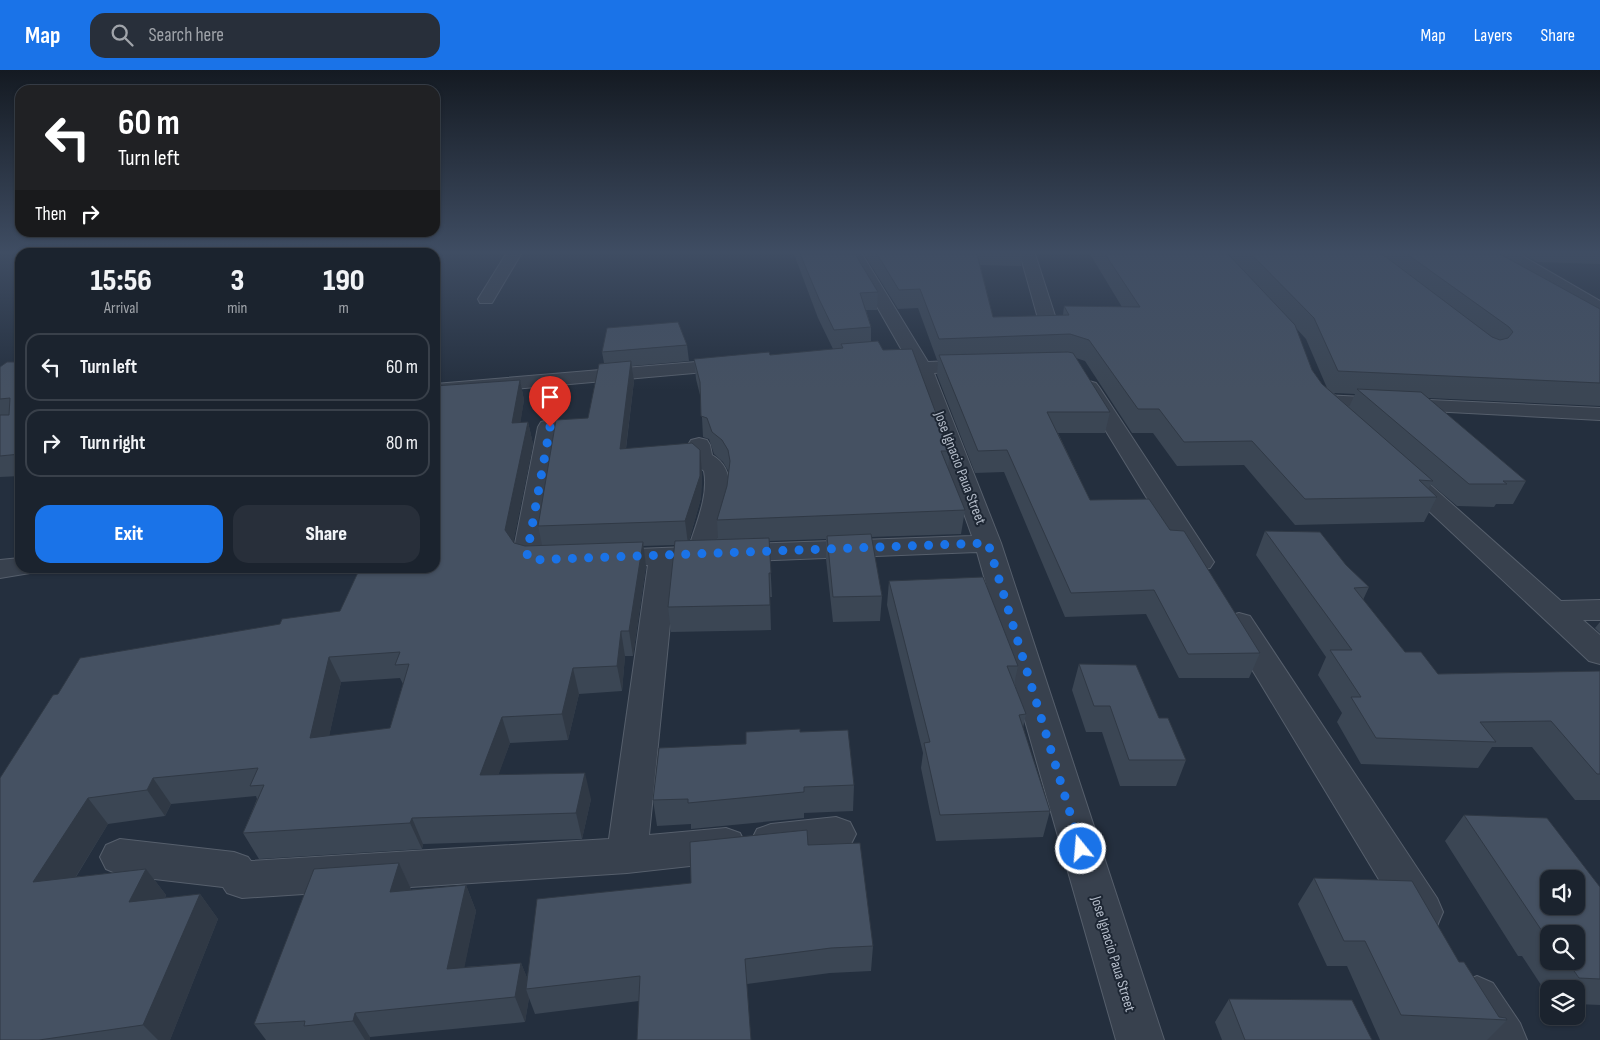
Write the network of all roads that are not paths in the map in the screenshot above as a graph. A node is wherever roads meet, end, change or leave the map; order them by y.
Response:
1 (878, 299) edge
2 (1041, 299) edge
3 (1585, 299) edge
4 (1600, 308) edge
5 (1048, 322) edge
6 (909, 357) junction
7 (748, 364) edge
8 (1071, 365) edge
9 (999, 366) edge
10 (440, 390) edge
11 (1600, 414) edge
12 (550, 427) dead end
13 (1351, 427) edge
14 (699, 445) dead end
15 (1388, 460) edge
16 (988, 543) junction
17 (700, 555) junction
18 (663, 556) junction
19 (15, 568) edge
20 (0, 569) edge
21 (1600, 610) edge
22 (1555, 611) junction
23 (1600, 653) edge
24 (836, 834) dead end
25 (627, 855) junction
26 (120, 857) dead end
27 (1439, 939) edge
28 (1460, 973) edge
29 (1140, 1040) edge
30 (1503, 1040) edge

1 - 6 street, Jose Ignacio Paua Street
2 - 5 street
3 - 4 street
6 - 9 street
6 - 16 street, Jose Ignacio Paua Street
7 - 10 street
8 - 27 street
11 - 13 street
12 - 18 street
14 - 17 street
15 - 22 street
16 - 17 street
16 - 29 street, Jose Ignacio Paua Street
17 - 18 street
18 - 25 street
19 - 20 street
21 - 22 street
22 - 23 street
24 - 25 street
25 - 26 street
28 - 30 street

